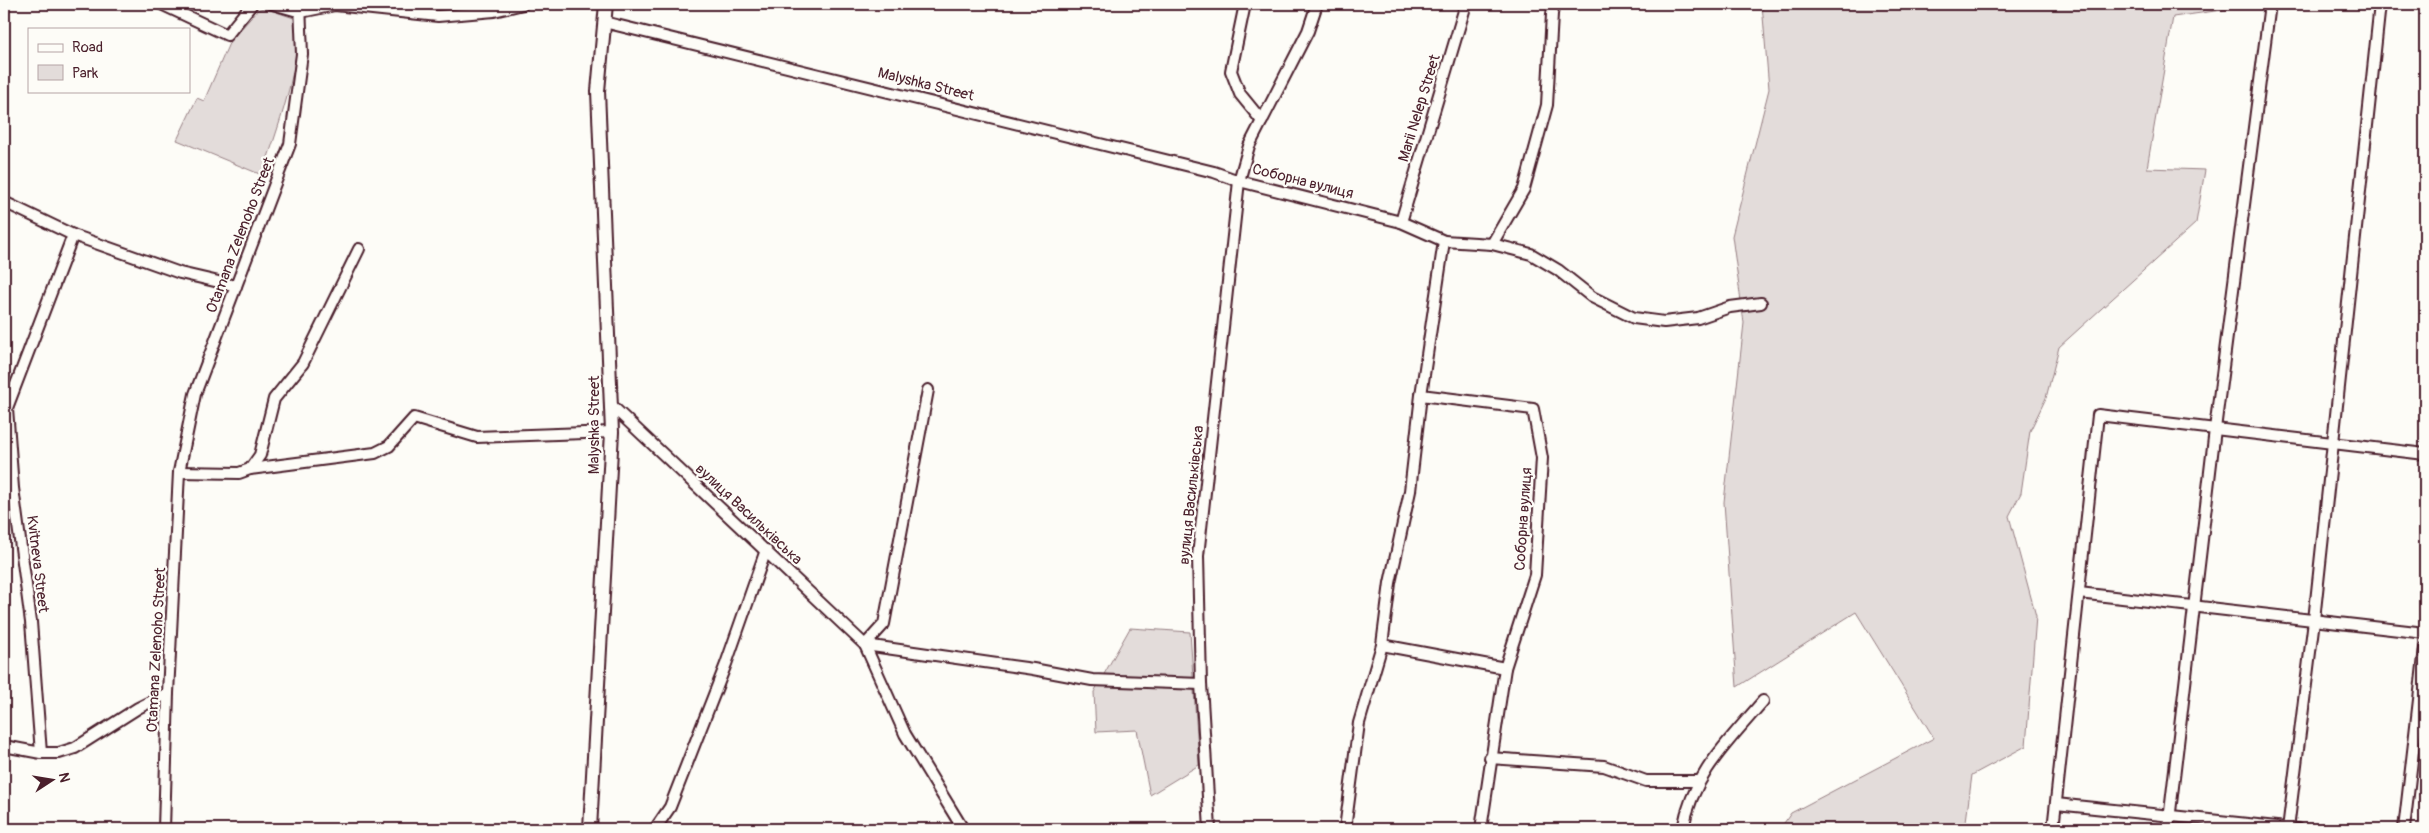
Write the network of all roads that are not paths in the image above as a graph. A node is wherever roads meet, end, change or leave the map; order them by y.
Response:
1 (161, 4) edge
2 (252, 4) edge
3 (274, 4) edge
4 (523, 4) edge
5 (606, 4) edge
6 (1245, 4) edge
7 (1317, 4) edge
8 (1466, 4) edge
9 (1554, 4) edge
10 (2270, 4) edge
11 (2380, 4) edge
12 (301, 8) edge
13 (604, 22) junction
14 (1262, 121) junction
15 (1239, 181) junction
16 (4, 202) edge
17 (1401, 222) junction
18 (72, 235) junction
19 (1444, 241) junction
20 (1492, 244) junction
21 (359, 249) dead end
22 (236, 286) junction
23 (1761, 303) dead end
24 (928, 390) dead end
25 (1421, 395) junction
26 (612, 405) junction
27 (6, 407) edge
28 (2215, 429) junction
29 (612, 432) junction
30 (2332, 443) junction
31 (2425, 454) edge
32 (250, 469) junction
33 (179, 472) junction
34 (766, 550) junction
35 (2079, 593) junction
36 (2194, 606) junction
37 (2314, 620) junction
38 (2425, 632) edge
39 (865, 645) junction
40 (1382, 645) junction
41 (2425, 648) edge
42 (1505, 668) junction
43 (1201, 684) junction
44 (168, 693) junction
45 (1763, 701) dead end
46 (4, 746) edge
47 (41, 754) junction
48 (1490, 758) junction
49 (1698, 781) junction
50 (2056, 804) junction
51 (2170, 816) junction
52 (164, 829) edge
53 (590, 829) edge
54 (655, 829) edge
55 (963, 829) edge
56 (1210, 829) edge
57 (1345, 829) edge
58 (1481, 829) edge
59 (1683, 829) edge
60 (2053, 829) edge
61 (2168, 829) edge
62 (2291, 829) edge
63 (2404, 829) edge

1 - 2 street
3 - 12 street
4 - 12 street
5 - 13 main road, Malyshka Street
6 - 14 street
7 - 14 street, вулиця Васильківська
8 - 17 street, Marii Nelep Street
9 - 20 street
10 - 28 street
11 - 30 street
12 - 22 street, Otamana Zelenoho Street
13 - 15 street, Malyshka Street
13 - 26 main road, Malyshka Street
14 - 15 street, вулиця Васильківська
15 - 17 street, Соборна вулиця
15 - 43 street, вулиця Васильківська
16 - 18 street
17 - 19 street, Соборна вулиця
18 - 22 street
18 - 27 street, Kvitneva Street
19 - 20 street, Соборна вулиця
19 - 25 street
20 - 23 street, Соборна вулиця
21 - 32 street
22 - 33 street, Otamana Zelenoho Street
24 - 39 street
25 - 40 street
25 - 42 street, Соборна вулиця
26 - 29 main road, Malyshka Street
26 - 34 street, вулиця Васильківська
27 - 47 street, Kvitneva Street
28 - 30 street
28 - 35 street
28 - 36 street
29 - 32 street
29 - 53 main road, Malyshka Street
30 - 31 street
30 - 37 street
32 - 33 street
33 - 44 street, Otamana Zelenoho Street
34 - 39 street, вулиця Васильківська
34 - 54 street
35 - 36 street
35 - 50 street
36 - 37 street
36 - 51 street
37 - 38 street
37 - 62 street
39 - 43 street
39 - 55 street, вулиця Васильківська
40 - 42 street
40 - 57 street
41 - 63 street
42 - 48 street, Соборна вулиця
43 - 56 street, вулиця Васильківська
44 - 47 street
44 - 52 street, Otamana Zelenoho Street
45 - 49 street
46 - 47 street
48 - 49 street
48 - 58 street, Соборна вулиця
49 - 59 street
50 - 51 street
50 - 60 street
51 - 61 street
51 - 62 street

